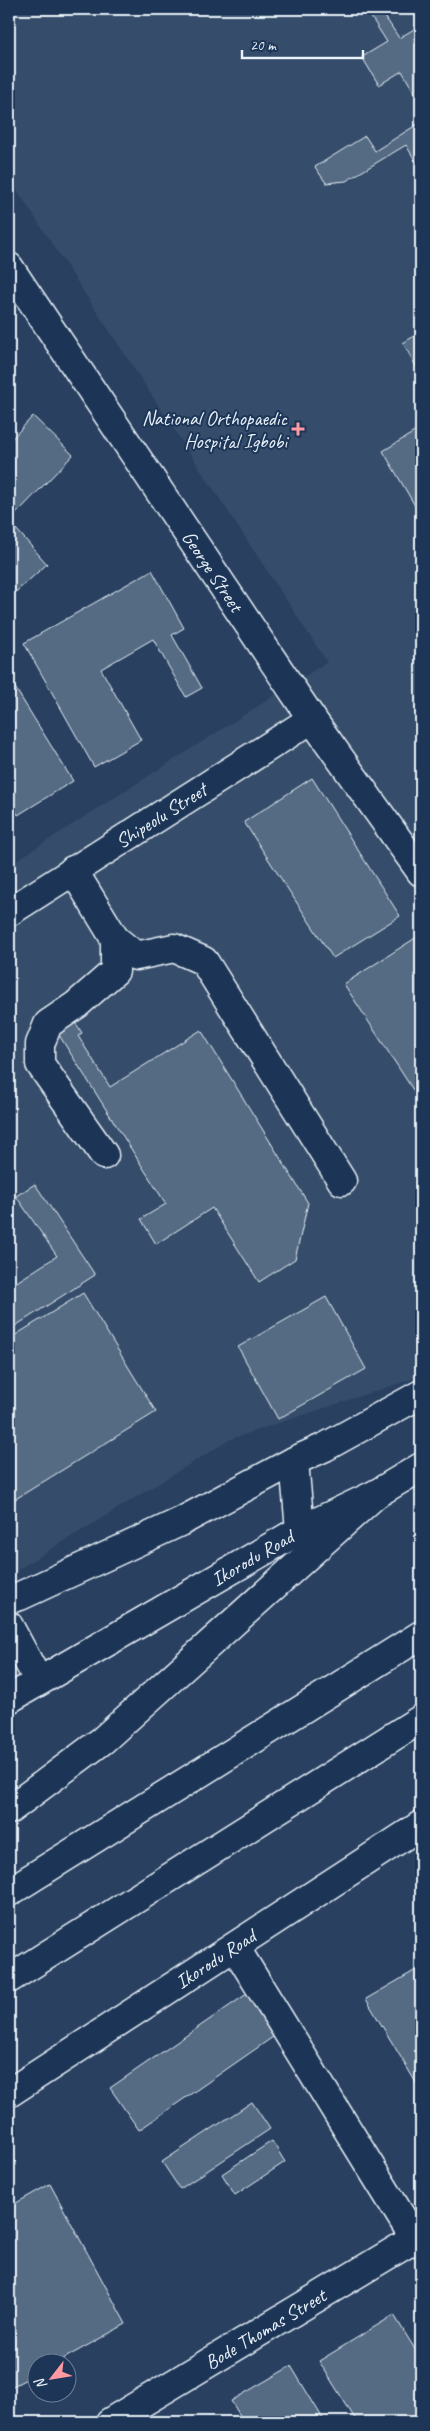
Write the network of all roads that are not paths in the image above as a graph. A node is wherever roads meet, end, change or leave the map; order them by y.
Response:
1 (9, 267) edge
2 (312, 719) junction
3 (73, 870) junction
4 (421, 872) edge
5 (9, 912) edge
6 (115, 940) junction
7 (104, 1155) dead end
8 (342, 1181) dead end
9 (421, 1394) edge
10 (294, 1461) junction
11 (421, 1468) edge
12 (376, 1494) junction
13 (300, 1530) junction
14 (9, 1599) edge
15 (9, 1626) edge
16 (421, 1635) edge
17 (38, 1680) junction
18 (9, 1699) edge
19 (421, 1719) edge
20 (9, 1810) edge
21 (421, 1825) edge
22 (9, 1892) edge
23 (235, 1947) junction
24 (9, 1980) edge
25 (9, 2092) edge
26 (418, 2237) edge
27 (110, 2422) edge

1 - 2 main road, George Street
2 - 3 main road, Shipeolu Street
2 - 4 main road, George Street
3 - 5 main road, Shipeolu Street
3 - 6 main road
6 - 7 main road
6 - 8 main road
9 - 10 main road
10 - 13 main road
10 - 14 main road
11 - 12 main road, Ikorodu Road
12 - 13 main road, Ikorodu Road
12 - 20 main road
13 - 17 main road, Ikorodu Road
15 - 17 main road
16 - 22 main road
17 - 18 main road, Ikorodu Road
19 - 24 main road
21 - 23 main road, Ikorodu Road
23 - 25 main road, Ikorodu Road
23 - 26 main road
26 - 27 main road, Bode Thomas Street

